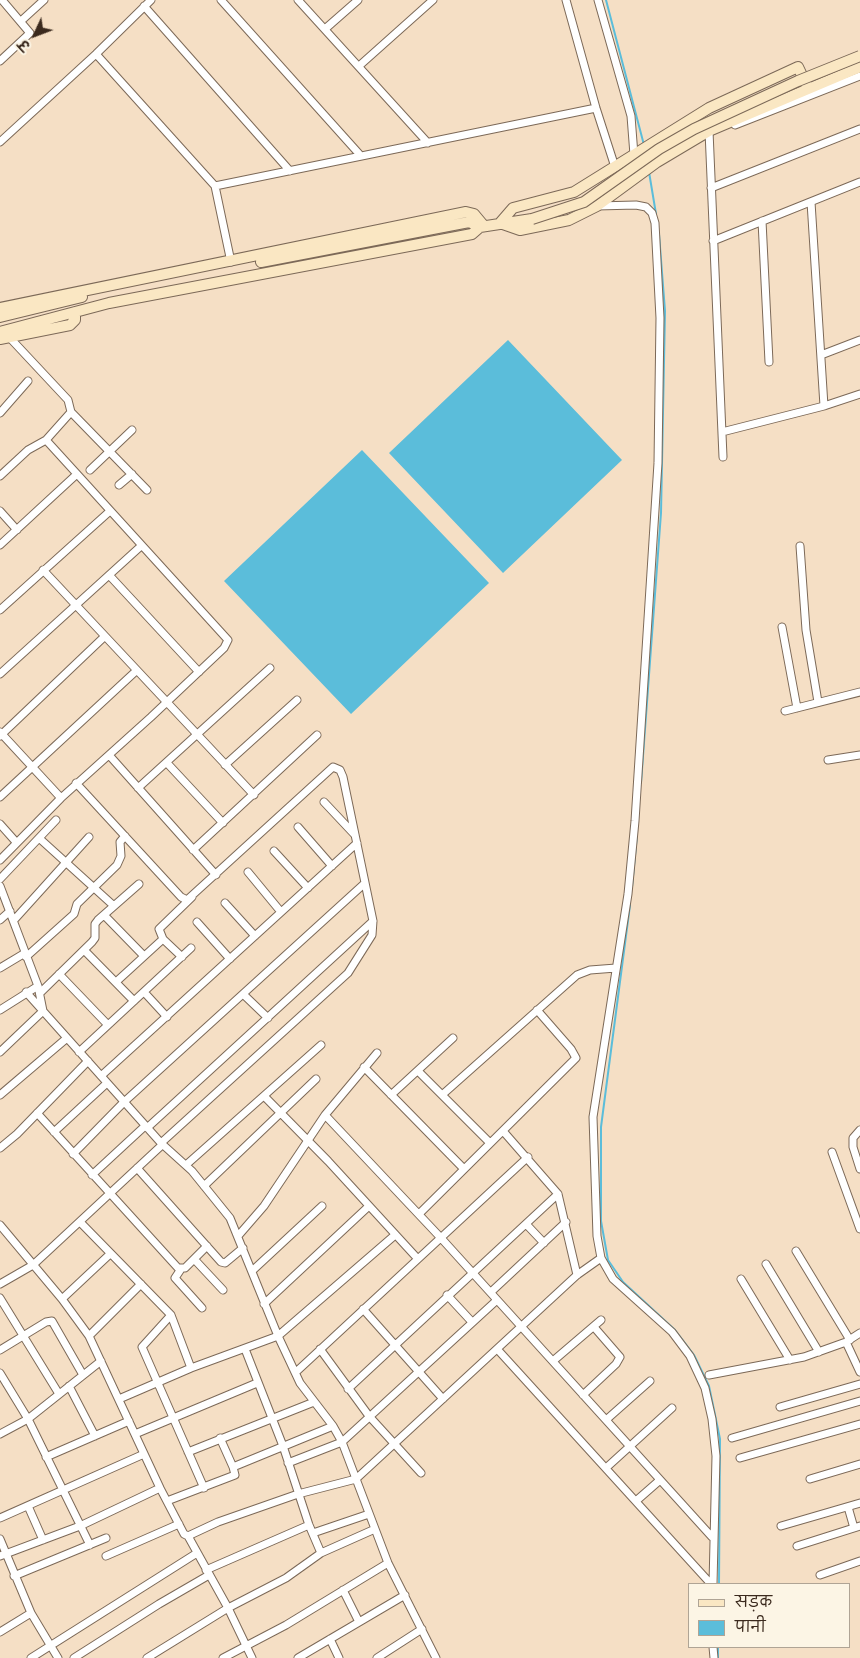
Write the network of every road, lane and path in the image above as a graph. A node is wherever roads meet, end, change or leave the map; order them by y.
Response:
1 (2, 0) edge
2 (44, 0) edge
3 (151, 0) edge
4 (221, 0) edge
5 (298, 0) edge
6 (358, 0) edge
7 (433, 0) edge
8 (566, 0) edge
9 (598, 0) edge
10 (144, 6) junction
11 (21, 21) junction
12 (325, 29) junction
13 (96, 54) junction
14 (860, 56) edge
15 (0, 61) edge
16 (359, 66) junction
17 (860, 66) edge
18 (860, 76) edge
19 (808, 88) junction
20 (596, 108) junction
21 (860, 129) edge
22 (708, 133) junction
23 (0, 142) edge
24 (428, 143) junction
25 (636, 154) junction
26 (361, 156) junction
27 (615, 167) junction
28 (290, 171) junction
29 (860, 182) edge
30 (215, 186) junction
31 (711, 188) junction
32 (811, 202) junction
33 (597, 206) junction
34 (762, 221) junction
35 (500, 223) junction
36 (482, 227) junction
37 (713, 241) junction
38 (231, 262) junction
39 (51, 305) junction
40 (0, 308) edge
41 (75, 312) junction
42 (0, 317) edge
43 (55, 318) junction
44 (0, 332) edge
45 (5, 338) edge
46 (860, 340) edge
47 (821, 355) junction
48 (769, 362) dead end
49 (28, 381) dead end
50 (860, 394) edge
51 (824, 406) junction
52 (71, 412) junction
53 (0, 413) edge
54 (132, 430) dead end
55 (722, 432) junction
56 (46, 440) junction
57 (110, 451) junction
58 (723, 457) dead end
59 (90, 470) dead end
60 (77, 474) junction
61 (132, 474) junction
62 (0, 476) edge
63 (119, 484) dead end
64 (147, 490) dead end
65 (0, 511) edge
66 (110, 511) junction
67 (17, 530) junction
68 (0, 545) edge
69 (141, 546) junction
70 (800, 546) dead end
71 (43, 570) junction
72 (109, 575) junction
73 (75, 605) junction
74 (0, 610) edge
75 (782, 627) dead end
76 (104, 637) junction
77 (270, 668) dead end
78 (136, 671) junction
79 (199, 672) junction
80 (0, 674) edge
81 (860, 692) edge
82 (296, 700) dead end
83 (818, 702) junction
84 (166, 704) junction
85 (797, 708) junction
86 (786, 711) dead end
87 (1, 734) edge
88 (317, 735) dead end
89 (197, 736) junction
90 (108, 755) junction
91 (860, 755) edge
92 (828, 760) dead end
93 (167, 763) junction
94 (225, 765) junction
95 (32, 766) junction
96 (76, 783) junction
97 (138, 788) junction
98 (254, 795) junction
99 (0, 797) edge
100 (61, 798) junction
101 (324, 802) dead end
102 (56, 820) dead end
103 (223, 823) junction
104 (0, 824) edge
105 (298, 827) dead end
106 (125, 836) junction
107 (355, 836) junction
108 (89, 837) dead end
109 (39, 838) junction
110 (16, 842) junction
111 (356, 844) junction
112 (193, 850) junction
113 (274, 851) dead end
114 (0, 859) edge
115 (67, 864) junction
116 (332, 866) junction
117 (248, 872) dead end
118 (216, 875) junction
119 (0, 879) edge
120 (365, 883) junction
121 (139, 884) dead end
122 (93, 888) junction
123 (308, 888) junction
124 (1, 890) edge
125 (192, 897) junction
126 (225, 903) dead end
127 (114, 906) junction
128 (10, 911) junction
129 (282, 912) junction
130 (104, 915) junction
131 (0, 920) edge
132 (14, 920) junction
133 (373, 921) junction
134 (197, 922) dead end
135 (255, 936) junction
136 (163, 939) junction
137 (191, 948) dead end
138 (84, 950) junction
139 (26, 955) junction
140 (144, 956) junction
141 (182, 957) junction
142 (230, 958) junction
143 (0, 968) edge
144 (616, 968) junction
145 (60, 974) junction
146 (116, 982) junction
147 (39, 990) junction
148 (26, 992) junction
149 (144, 992) junction
150 (243, 994) junction
151 (134, 1001) junction
152 (0, 1010) edge
153 (537, 1010) junction
154 (43, 1011) junction
155 (167, 1017) junction
156 (268, 1018) junction
157 (108, 1025) junction
158 (67, 1038) junction
159 (453, 1038) dead end
160 (321, 1045) dead end
161 (0, 1052) edge
162 (79, 1052) junction
163 (377, 1053) dead end
164 (88, 1061) junction
165 (364, 1068) junction
166 (418, 1071) junction
167 (101, 1076) junction
168 (316, 1079) dead end
169 (107, 1083) junction
170 (0, 1095) edge
171 (391, 1095) junction
172 (442, 1095) junction
173 (264, 1096) junction
174 (124, 1102) junction
175 (36, 1113) junction
176 (280, 1113) junction
177 (325, 1115) junction
178 (146, 1127) junction
179 (860, 1130) edge
180 (503, 1131) junction
181 (54, 1132) junction
182 (308, 1139) junction
183 (490, 1143) junction
184 (162, 1144) junction
185 (0, 1148) edge
186 (832, 1152) dead end
187 (73, 1154) junction
188 (528, 1157) junction
189 (186, 1166) junction
190 (137, 1168) junction
191 (860, 1168) edge
192 (464, 1169) junction
193 (92, 1175) junction
194 (204, 1186) junction
195 (109, 1193) junction
196 (558, 1194) junction
197 (322, 1206) dead end
198 (369, 1206) junction
199 (419, 1214) junction
200 (80, 1222) junction
201 (566, 1222) junction
202 (526, 1224) junction
203 (0, 1225) edge
204 (860, 1229) edge
205 (395, 1235) junction
206 (238, 1236) junction
207 (442, 1238) junction
208 (544, 1243) junction
209 (207, 1246) junction
210 (243, 1248) junction
211 (796, 1250) dead end
212 (110, 1254) junction
213 (417, 1258) junction
214 (601, 1258) junction
215 (194, 1259) junction
216 (766, 1264) dead end
217 (33, 1265) junction
218 (181, 1269) junction
219 (252, 1271) junction
220 (473, 1272) junction
221 (577, 1275) junction
222 (741, 1279) dead end
223 (0, 1284) edge
224 (141, 1284) junction
225 (223, 1290) dead end
226 (490, 1292) junction
227 (447, 1295) junction
228 (0, 1298) edge
229 (62, 1299) junction
230 (497, 1300) junction
231 (264, 1304) junction
232 (202, 1308) dead end
233 (362, 1309) junction
234 (172, 1315) junction
235 (602, 1320) dead end
236 (472, 1322) junction
237 (594, 1327) junction
238 (522, 1328) junction
239 (860, 1333) edge
240 (23, 1336) junction
241 (89, 1336) junction
242 (278, 1336) junction
243 (848, 1341) junction
244 (394, 1345) junction
245 (244, 1349) junction
246 (320, 1349) junction
247 (0, 1350) edge
248 (498, 1350) junction
249 (819, 1352) junction
250 (790, 1360) junction
251 (101, 1361) junction
252 (552, 1361) junction
253 (191, 1368) junction
254 (418, 1371) junction
255 (296, 1372) junction
256 (860, 1372) edge
257 (0, 1374) edge
258 (83, 1375) junction
259 (709, 1375) dead end
260 (650, 1381) dead end
261 (158, 1382) junction
262 (257, 1383) junction
263 (860, 1384) edge
264 (69, 1386) junction
265 (348, 1389) junction
266 (59, 1394) junction
267 (583, 1395) junction
268 (119, 1399) junction
269 (444, 1399) junction
270 (860, 1401) edge
271 (314, 1402) junction
272 (780, 1407) dead end
273 (672, 1408) dead end
274 (369, 1416) junction
275 (172, 1418) junction
276 (272, 1418) junction
277 (28, 1419) junction
278 (606, 1420) junction
279 (129, 1421) junction
280 (860, 1424) edge
281 (333, 1426) junction
282 (0, 1434) edge
283 (135, 1434) junction
284 (94, 1436) junction
285 (220, 1438) junction
286 (732, 1438) dead end
287 (342, 1442) junction
288 (395, 1444) junction
289 (283, 1446) junction
290 (630, 1446) junction
291 (188, 1452) junction
292 (144, 1454) junction
293 (46, 1457) junction
294 (740, 1458) dead end
295 (288, 1463) junction
296 (860, 1464) edge
297 (233, 1467) junction
298 (606, 1468) junction
299 (421, 1473) dead end
300 (356, 1479) junction
301 (660, 1480) junction
302 (810, 1480) dead end
303 (160, 1488) junction
304 (204, 1488) junction
305 (63, 1491) junction
306 (298, 1494) junction
307 (167, 1501) junction
308 (636, 1501) junction
309 (860, 1503) edge
310 (28, 1506) junction
311 (848, 1506) junction
312 (369, 1514) junction
313 (0, 1518) edge
314 (179, 1524) junction
315 (80, 1526) junction
316 (309, 1526) junction
317 (781, 1526) dead end
318 (857, 1527) edge
319 (375, 1529) junction
320 (312, 1533) junction
321 (188, 1536) junction
322 (712, 1537) junction
323 (106, 1538) dead end
324 (0, 1539) edge
325 (43, 1540) junction
326 (90, 1544) junction
327 (796, 1546) dead end
328 (321, 1553) junction
329 (197, 1554) junction
330 (3, 1555) edge
331 (106, 1556) dead end
332 (860, 1561) edge
333 (388, 1563) junction
334 (207, 1572) junction
335 (820, 1575) dead end
336 (14, 1576) junction
337 (711, 1583) edge
338 (712, 1583) edge
339 (343, 1590) junction
340 (405, 1595) junction
341 (228, 1608) junction
342 (31, 1613) junction
343 (359, 1622) junction
344 (422, 1629) junction
345 (0, 1632) edge
346 (330, 1639) junction
347 (50, 1645) junction
348 (244, 1646) junction
349 (30, 1658) edge
350 (58, 1658) edge
351 (74, 1658) edge
352 (147, 1658) edge
353 (223, 1658) edge
354 (252, 1658) edge
355 (298, 1658) edge
356 (339, 1658) edge
357 (376, 1658) edge
358 (436, 1658) edge

1 - 11 street
2 - 11 street
3 - 10 street
4 - 26 street
5 - 12 street
6 - 12 street
7 - 16 street
8 - 20 street
9 - 25 street
10 - 13 street
10 - 28 street
11 - 15 street
12 - 16 street
13 - 23 street
13 - 30 street
14 - 35 main road, bridge
16 - 24 street
17 - 19 main road
18 - 22 street
19 - 22 main road
19 - 25 main road
20 - 24 street
20 - 27 street
21 - 31 street
22 - 31 street
22 - 33 main road
24 - 26 street
25 - 27 main road
26 - 28 street
27 - 35 main road
28 - 30 street
29 - 32 street
30 - 38 street
31 - 37 street
32 - 34 street
32 - 47 street
33 - 35 main road
33 - 144 street
34 - 37 street
34 - 48 street
35 - 36 main road
36 - 38 main road
36 - 39 main road
36 - 41 main road
37 - 55 street
38 - 40 main road
39 - 42 main road
39 - 43 main road
41 - 43 main road
41 - 45 main road
43 - 44 main road
45 - 52 street
46 - 47 street
47 - 51 street
49 - 53 street
50 - 51 street
51 - 55 street
52 - 56 street
52 - 57 street
54 - 57 street
55 - 58 street
56 - 60 street
56 - 62 street
57 - 59 street
57 - 61 street
60 - 66 street
60 - 67 street
61 - 63 street
61 - 64 street
65 - 67 street
66 - 69 street
66 - 71 street
67 - 68 street
69 - 72 street
69 - 79 street
70 - 83 street
71 - 73 street
71 - 74 street
72 - 73 street
72 - 79 street
73 - 76 street
73 - 80 street
75 - 85 street
76 - 78 street
76 - 87 street
77 - 89 street
78 - 84 street
78 - 95 street
79 - 84 street
81 - 83 street
82 - 94 street
83 - 85 street
84 - 89 street
84 - 90 street
85 - 86 street
87 - 95 street
88 - 98 street
89 - 93 street
89 - 94 street
90 - 96 street
90 - 97 street
91 - 92 street
93 - 97 street
93 - 103 street
94 - 98 street
95 - 99 street
95 - 100 street
96 - 100 street
96 - 106 street
97 - 112 street
98 - 103 street
100 - 110 street
101 - 107 street
102 - 109 street
103 - 112 street
104 - 110 street
105 - 116 street
106 - 122 street
106 - 125 street
107 - 111 street
107 - 118 street
108 - 115 street
109 - 115 street
109 - 119 street
110 - 114 street
111 - 116 street
111 - 120 street
112 - 118 street
113 - 123 street
115 - 122 street
115 - 132 street
116 - 123 street
117 - 129 street
118 - 125 street
120 - 133 street
120 - 150 street
121 - 127 street
122 - 127 street
122 - 139 street
123 - 129 street
124 - 128 street
125 - 136 street
126 - 135 street
127 - 130 street
128 - 131 street
128 - 132 street
129 - 135 street
130 - 138 street
130 - 140 street
132 - 139 street
133 - 156 street
133 - 184 street
134 - 142 street
135 - 142 street
136 - 140 street
136 - 141 street
137 - 141 street
138 - 145 street
138 - 146 street
139 - 143 street
139 - 147 street
140 - 146 street
141 - 149 street
142 - 155 street
144 - 153 street
144 - 214 street
145 - 147 street
145 - 157 street
146 - 151 street
147 - 148 street
147 - 154 street
148 - 152 street
148 - 154 street
149 - 151 street
149 - 155 street
150 - 156 street
150 - 174 street
151 - 157 street
153 - 172 street
153 - 180 street
154 - 158 street
154 - 161 street
155 - 167 street
156 - 178 street
157 - 162 street
158 - 162 street
158 - 170 street
159 - 166 street
160 - 173 street
162 - 164 street
163 - 165 street
164 - 167 street
164 - 175 street
165 - 171 street
165 - 177 street
166 - 171 street
166 - 172 street
167 - 169 street
168 - 176 street
169 - 174 street
169 - 181 street
171 - 192 street
172 - 183 street
173 - 176 street
173 - 189 street
174 - 178 street
174 - 187 street
175 - 181 street
175 - 185 street
176 - 182 street
176 - 194 street
177 - 182 street
177 - 199 street
178 - 184 street
178 - 193 street
179 - 191 street
180 - 183 street
180 - 188 street
181 - 187 street
182 - 198 street
182 - 206 street
183 - 192 street
184 - 189 street
184 - 190 street
186 - 204 street
187 - 193 street
188 - 196 street
188 - 207 street
189 - 194 street
190 - 195 street
190 - 209 street
192 - 199 street
193 - 195 street
194 - 206 street
195 - 200 street
195 - 218 street
196 - 201 street
196 - 202 street
197 - 219 street
198 - 205 street
198 - 231 street
199 - 207 street
200 - 212 street
200 - 217 street
201 - 208 street
201 - 221 street
202 - 208 street
202 - 220 street
203 - 217 street
205 - 213 street
205 - 242 street
206 - 210 street
207 - 213 street
207 - 220 street
208 - 226 street
209 - 210 street
209 - 215 street
210 - 219 street
211 - 243 street
212 - 224 street
212 - 229 street
213 - 233 street
214 - 221 street
214 - 322 street
215 - 218 street
215 - 225 street
216 - 249 street
217 - 223 street
217 - 229 street
218 - 232 street
219 - 231 street
220 - 226 street
220 - 227 street
221 - 238 street
222 - 250 street
224 - 234 street
224 - 241 street
226 - 230 street
227 - 236 street
227 - 244 street
228 - 240 street
229 - 241 street
230 - 236 street
230 - 238 street
231 - 242 street
233 - 244 street
233 - 246 street
234 - 253 street
234 - 261 street
235 - 237 street
236 - 254 street
237 - 252 street
237 - 267 street
238 - 248 street
238 - 252 street
239 - 243 street
240 - 247 street
240 - 258 street
240 - 266 street
241 - 251 street
242 - 245 street
242 - 255 street
243 - 249 street
243 - 256 street
244 - 254 street
244 - 265 street
245 - 253 street
245 - 262 street
246 - 255 street
246 - 265 street
248 - 269 street
248 - 298 street
249 - 250 street
250 - 259 street
251 - 258 street
251 - 268 street
252 - 267 street
253 - 261 street
254 - 269 street
254 - 274 street
255 - 271 street
257 - 277 street
258 - 264 street
260 - 278 street
261 - 268 street
261 - 275 street
262 - 275 street
262 - 276 street
263 - 272 street
264 - 266 street
264 - 284 street
265 - 274 street
266 - 277 street
267 - 278 street
268 - 279 street
269 - 288 street
270 - 286 street
271 - 276 street
271 - 281 street
273 - 290 street
274 - 287 street
274 - 288 street
275 - 283 street
275 - 291 street
276 - 285 street
276 - 289 street
277 - 282 street
277 - 293 street
278 - 290 street
279 - 283 street
279 - 284 street
280 - 294 street
281 - 287 street
281 - 289 street
283 - 292 street
284 - 293 street
285 - 291 street
285 - 297 street
287 - 295 street
287 - 300 street
288 - 299 street
288 - 300 street
289 - 295 street
289 - 297 street
290 - 298 street
290 - 301 street
291 - 304 street
292 - 303 street
292 - 305 street
293 - 305 street
295 - 306 street
296 - 302 street
297 - 304 street
298 - 308 street
300 - 306 street
300 - 312 street
301 - 308 street
301 - 322 street
303 - 307 street
303 - 315 street
304 - 307 street
305 - 310 street
305 - 315 street
306 - 316 street
306 - 321 street
307 - 314 street
308 - 337 street
309 - 311 street
310 - 313 street
310 - 325 street
311 - 317 street
311 - 318 street
312 - 319 street
312 - 320 street
314 - 321 street
314 - 331 street
315 - 325 street
315 - 326 street
316 - 320 street
316 - 334 street
318 - 327 street
319 - 328 street
319 - 333 street
320 - 328 street
321 - 329 street
322 - 338 street
323 - 326 street
324 - 330 street
325 - 330 street
326 - 336 street
328 - 341 street
329 - 334 street
329 - 347 street
330 - 336 street
332 - 335 street
333 - 339 street
333 - 340 street
334 - 341 street
334 - 351 street
336 - 342 street
339 - 343 street
339 - 348 street
340 - 343 street
340 - 344 street
341 - 348 street
341 - 352 street
342 - 345 street
342 - 347 street
343 - 346 street
344 - 357 street
344 - 358 street
346 - 355 street
346 - 356 street
347 - 349 street
347 - 350 street
348 - 353 street
348 - 354 street

